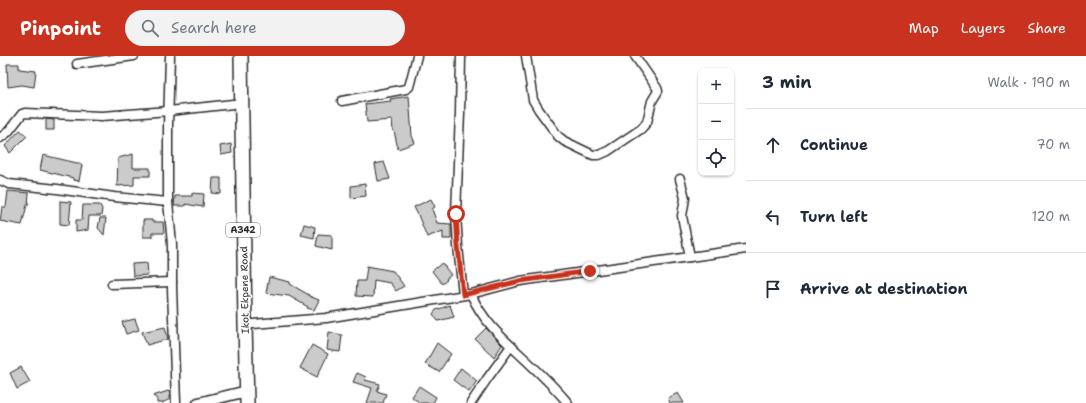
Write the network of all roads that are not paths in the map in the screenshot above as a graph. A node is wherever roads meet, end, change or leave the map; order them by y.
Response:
1 (134, 56) edge
2 (170, 56) edge
3 (241, 56) edge
4 (250, 56) edge
5 (416, 56) edge
6 (461, 56) edge
7 (526, 56) edge
8 (635, 56) edge
9 (77, 64) dead end
10 (342, 101) dead end
11 (242, 103) junction
12 (168, 111) junction
13 (0, 138) edge
14 (680, 179) dead end
15 (0, 180) edge
16 (168, 202) junction
17 (746, 249) edge
18 (690, 257) junction
19 (172, 282) junction
20 (112, 284) dead end
21 (467, 294) junction
22 (249, 324) junction
23 (511, 346) junction
24 (247, 397) edge
25 (176, 403) edge
26 (198, 403) edge
27 (255, 403) edge
28 (471, 403) edge
29 (568, 403) edge

1 - 9 street
2 - 12 street
3 - 11 highway, Ikot Ekpene Road / A342
4 - 22 highway, Ikot Ekpene Road / A342
5 - 10 street
6 - 21 street
7 - 8 street
11 - 12 street
11 - 22 highway, Ikot Ekpene Road / A342
12 - 13 street
12 - 16 street
14 - 18 street
15 - 16 street
16 - 19 street
17 - 18 street
18 - 21 street
19 - 20 street
19 - 25 street
21 - 22 street
21 - 23 street
22 - 24 highway, Ikot Ekpene Road / A342
22 - 27 highway, Ikot Ekpene Road / A342
23 - 28 street
23 - 29 street
24 - 26 street

